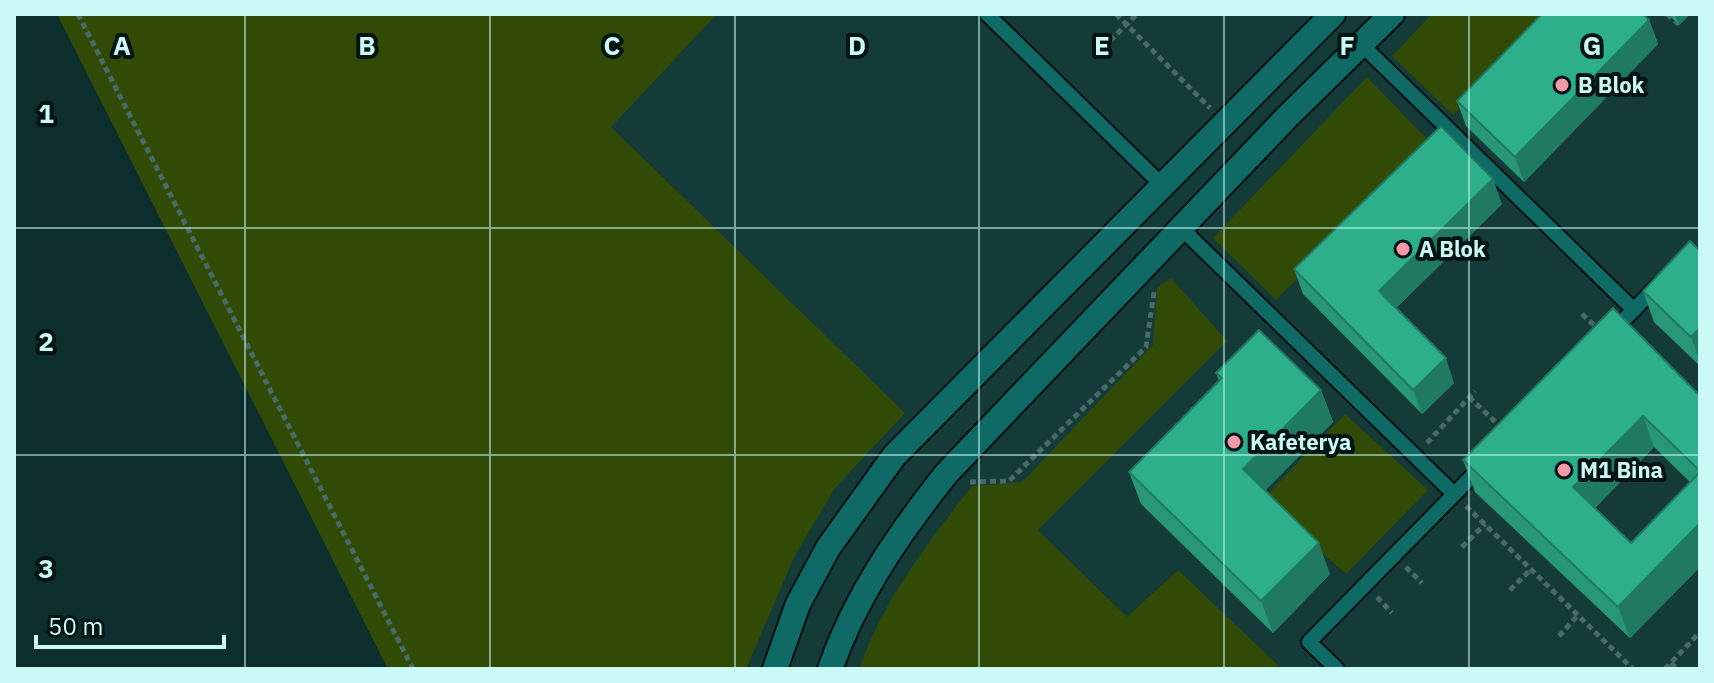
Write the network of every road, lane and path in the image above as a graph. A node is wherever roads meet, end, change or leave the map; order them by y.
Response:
1 (78, 14) edge
2 (987, 14) edge
3 (1116, 14) edge
4 (1137, 14) edge
5 (1333, 14) edge
6 (1392, 14) edge
7 (1667, 14) edge
8 (1127, 25) junction
9 (1682, 27) dead end
10 (1361, 44) junction
11 (1096, 55) dead end
12 (1225, 122) junction
13 (1156, 191) junction
14 (1181, 228) junction
15 (1667, 276) edge
16 (1155, 285) dead end
17 (1634, 310) junction
18 (1597, 348) edge
19 (1475, 391) dead end
20 (1469, 397) junction
21 (1511, 436) joint
22 (1415, 456) junction
23 (967, 482) dead end
24 (1454, 494) junction
25 (1485, 524) junction
26 (1462, 547) dead end
27 (1531, 569) junction
28 (1510, 590) dead end
29 (1578, 615) junction
30 (1700, 632) edge
31 (1559, 636) dead end
32 (1671, 663) junction
33 (413, 669) edge
34 (775, 669) edge
35 (830, 669) edge
36 (1337, 669) edge
37 (1633, 669) edge
38 (1665, 669) edge
39 (1677, 669) edge

1 - 33 path
2 - 13 lane
3 - 8 path
4 - 8 path
5 - 12 street
6 - 10 street
7 - 9 path
8 - 11 path
8 - 12 path
10 - 14 street
10 - 17 lane
12 - 13 street
13 - 14 street
13 - 34 street
14 - 22 lane
14 - 35 street
15 - 17 lane
16 - 23 path
17 - 18 lane
19 - 20 path
20 - 21 path
20 - 22 path
21 - 24 lane
22 - 24 lane
24 - 25 path
24 - 36 lane
25 - 26 path
25 - 27 path
27 - 28 path
27 - 29 path
29 - 31 path
29 - 37 path
30 - 32 path
32 - 38 path
32 - 39 path

